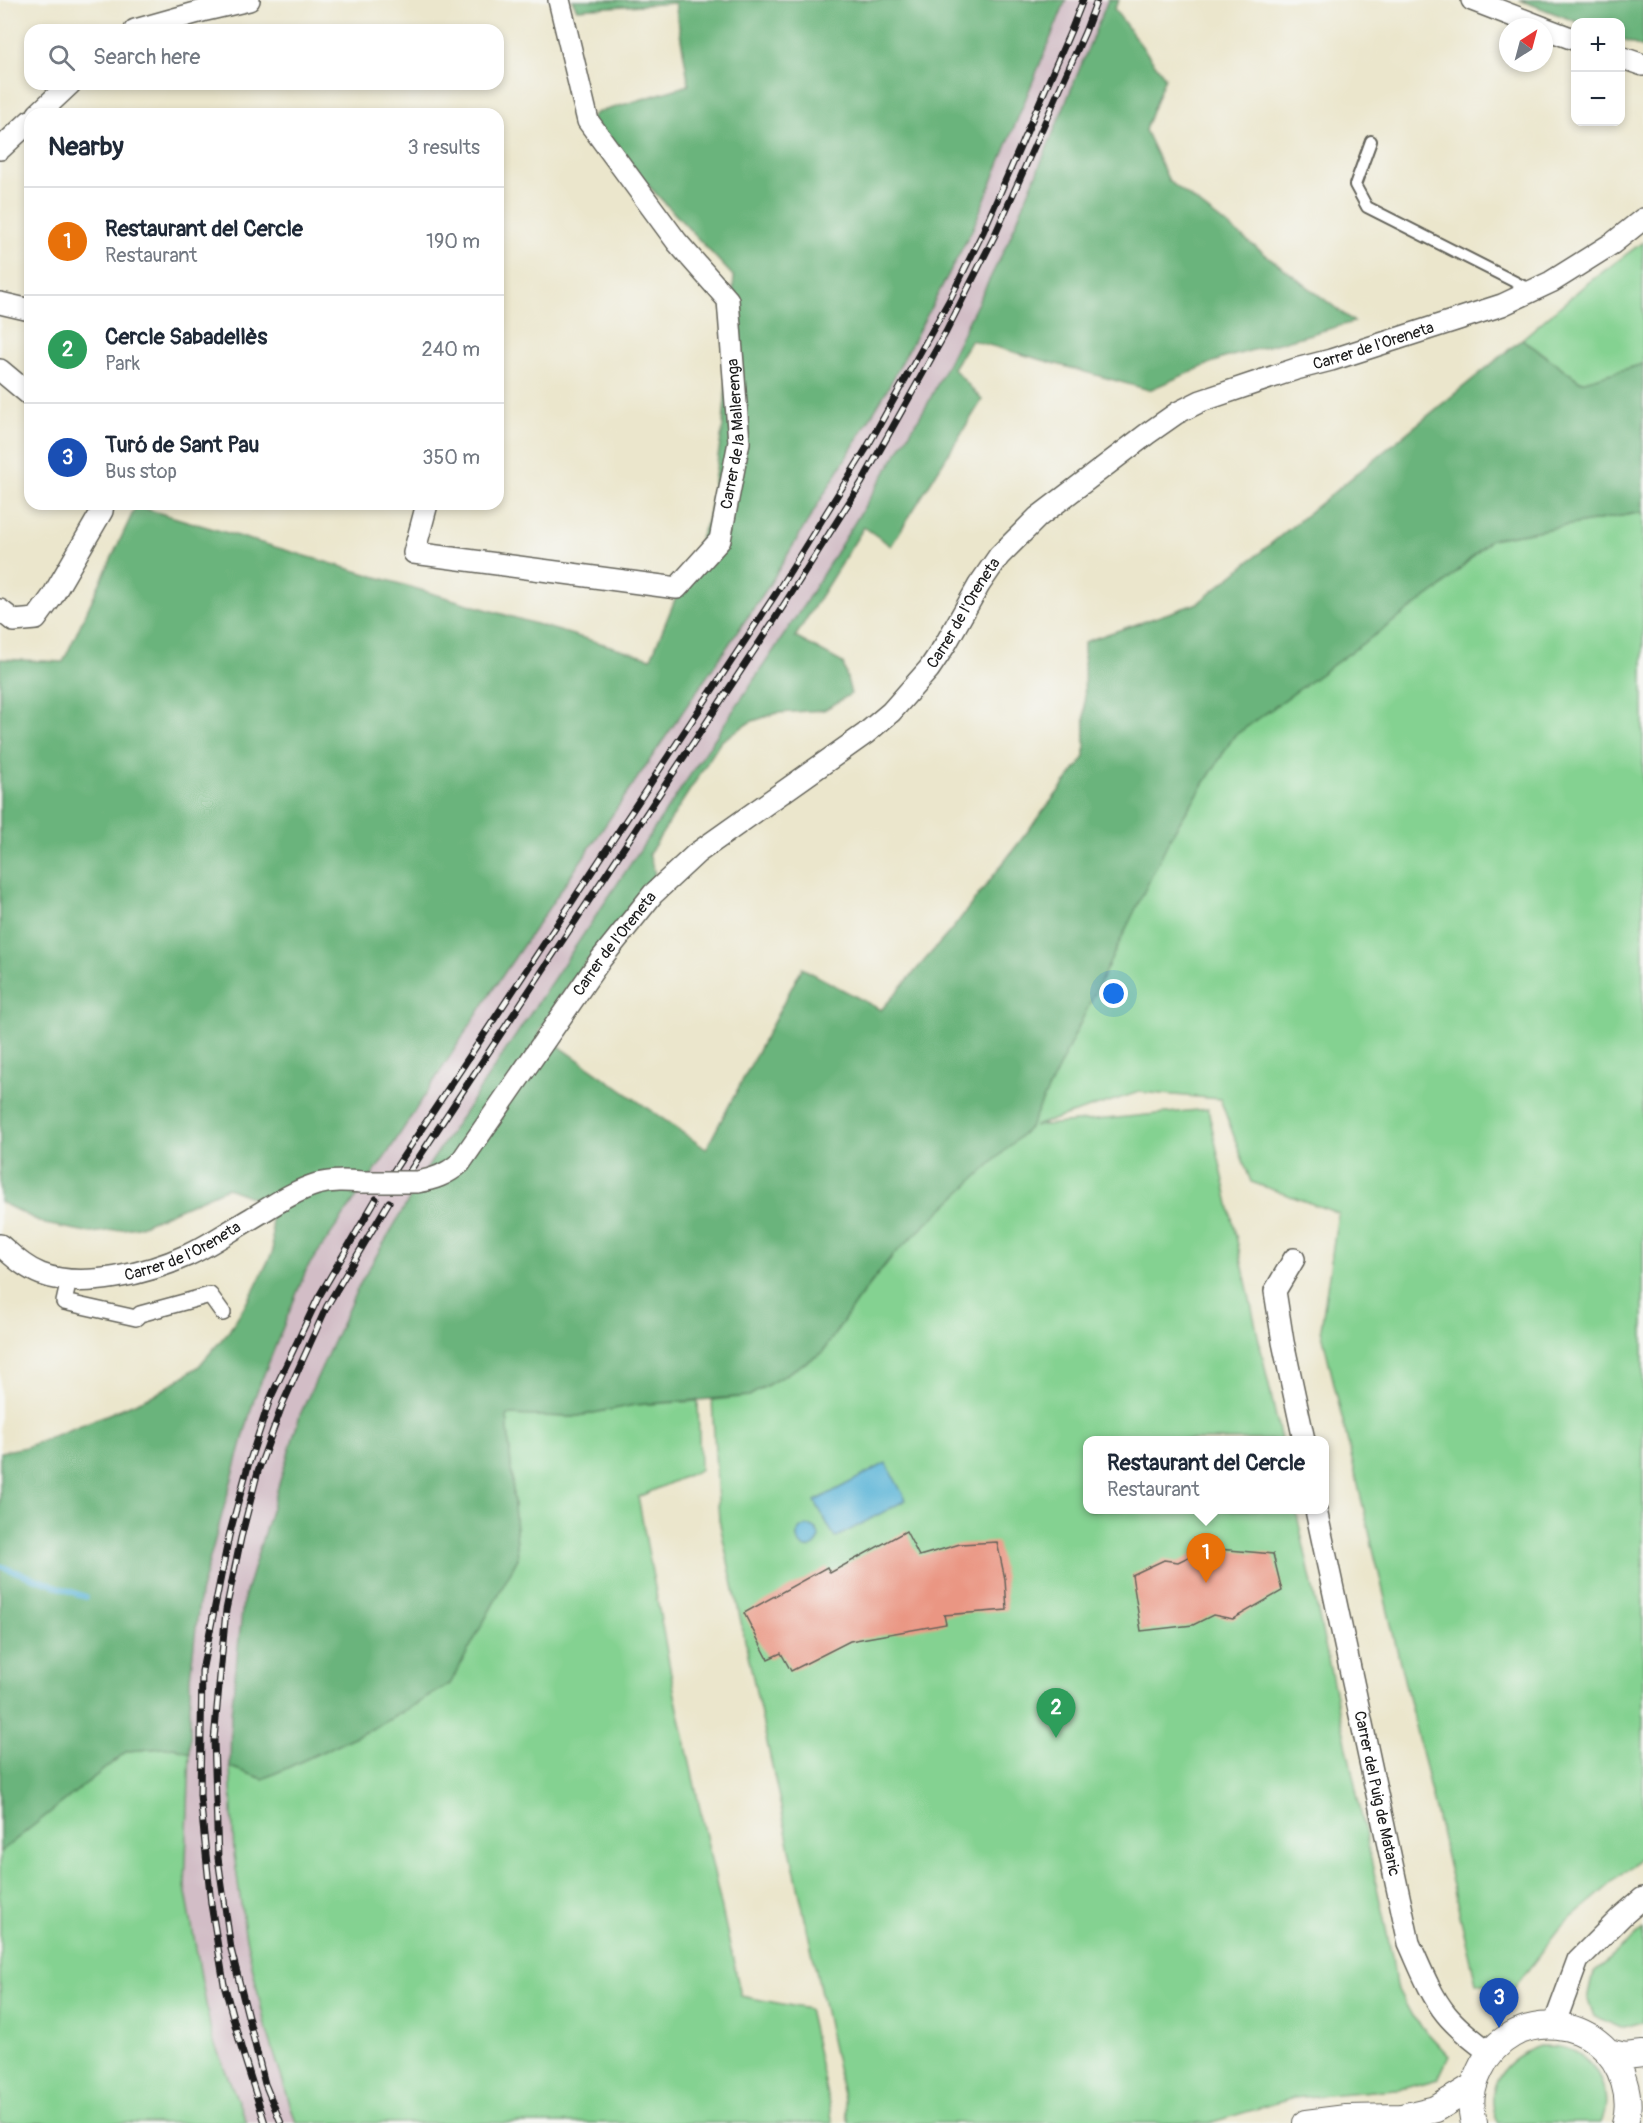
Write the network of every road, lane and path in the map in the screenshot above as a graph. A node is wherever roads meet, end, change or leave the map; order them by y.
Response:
1 (249, 0) edge
2 (560, 0) edge
3 (1472, 0) edge
4 (1519, 18) edge
5 (155, 24) edge
6 (1553, 31) edge
7 (1571, 38) edge
8 (1625, 59) edge
9 (1643, 65) edge
10 (64, 90) edge
11 (44, 108) edge
12 (24, 127) edge
13 (1371, 141) dead end
14 (0, 149) edge
15 (1643, 219) edge
16 (1532, 291) junction
17 (0, 303) edge
18 (24, 309) edge
19 (0, 370) edge
20 (24, 390) edge
21 (102, 510) edge
22 (425, 510) edge
23 (0, 610) edge
24 (0, 1245) edge
25 (1294, 1259) dead end
26 (69, 1280) junction
27 (223, 1313) dead end
28 (1303, 1436) edge
29 (1317, 1514) edge
30 (1643, 1898) edge
31 (1554, 2025) junction
32 (1489, 2052) junction
33 (1609, 2052) junction
34 (1643, 2054) edge
35 (1472, 2087) junction
36 (1306, 2123) edge
37 (1473, 2123) edge
38 (1625, 2123) edge

1 - 5 street
2 - 22 street, Carrer de la Mallerenga
3 - 4 street
6 - 7 street
8 - 9 street
10 - 11 street
12 - 14 street
13 - 16 lane
15 - 16 street, Carrer de l'Oreneta
16 - 26 street, Carrer de l'Oreneta, bridge
17 - 18 street
19 - 20 street
21 - 23 street
24 - 26 street, Carrer de l'Oreneta
25 - 28 street
26 - 27 street
29 - 32 street, Carrer del Puig de Mataric
30 - 31 street
31 - 32 street
31 - 33 street
32 - 35 street
33 - 34 street
33 - 38 street
35 - 36 street
35 - 37 street

